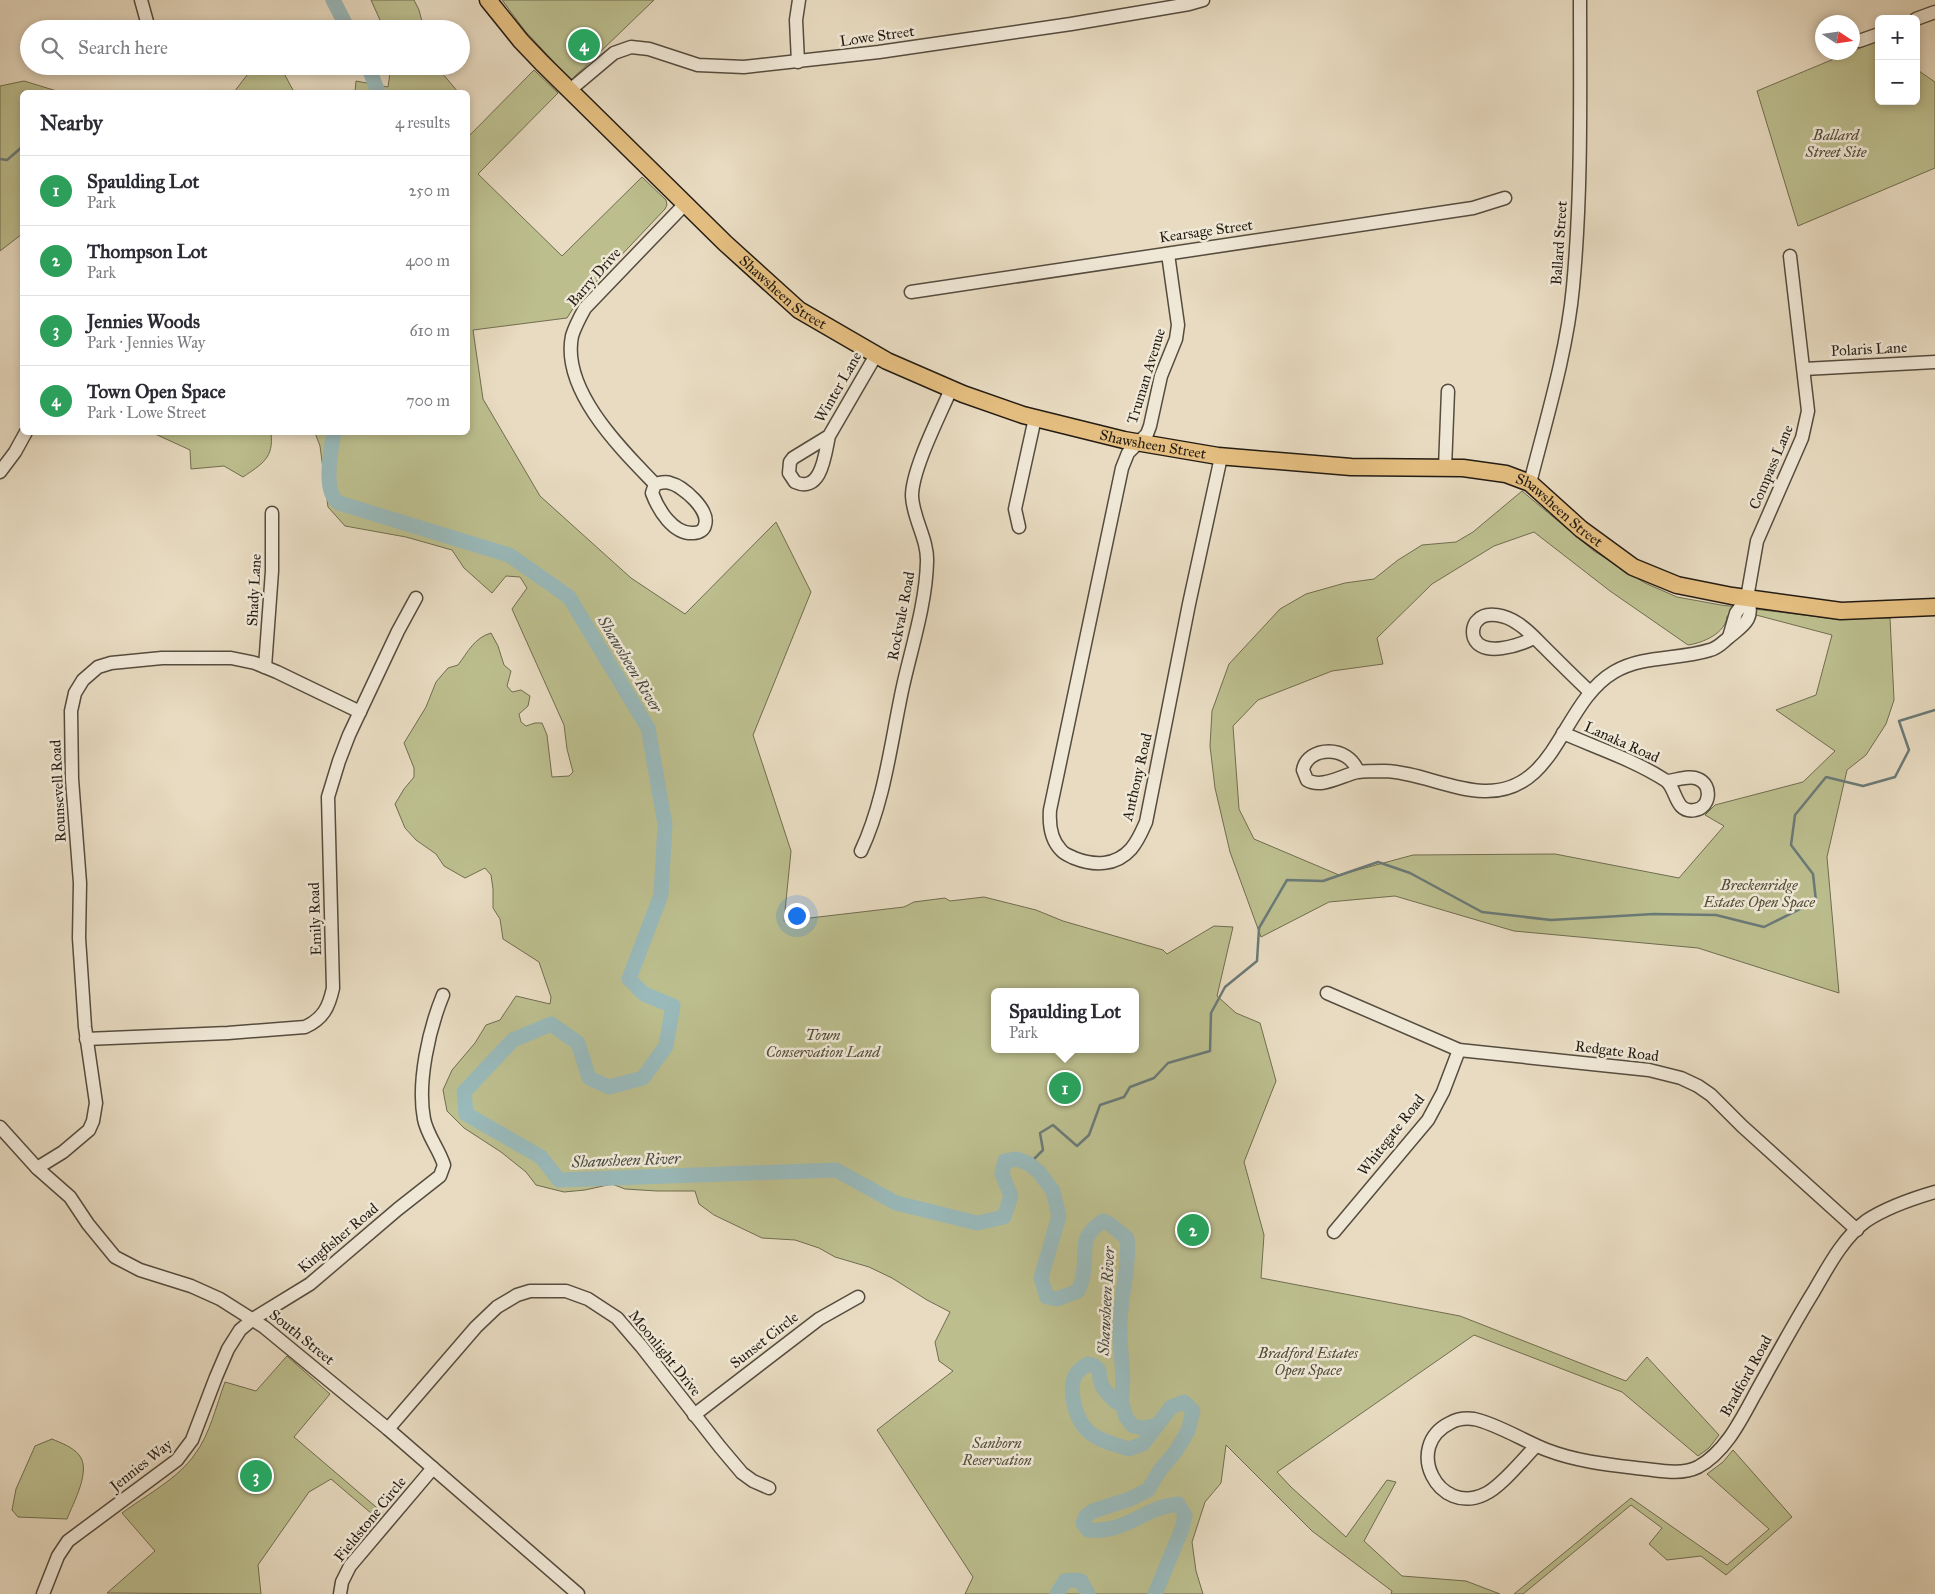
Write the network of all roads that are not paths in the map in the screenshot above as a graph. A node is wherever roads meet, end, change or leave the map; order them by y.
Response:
1 (141, 0) edge
2 (488, 0) edge
3 (799, 0) edge
4 (1202, 0) edge
5 (1580, 0) edge
6 (1935, 12) edge
7 (1920, 18) edge
8 (147, 20) edge
9 (1875, 35) edge
10 (1860, 41) edge
11 (798, 62) junction
12 (570, 90) junction
13 (1505, 198) dead end
14 (685, 204) junction
15 (1168, 254) junction
16 (1790, 256) dead end
17 (911, 292) dead end
18 (876, 355) junction
19 (1935, 362) edge
20 (1804, 369) junction
21 (951, 389) junction
22 (1448, 390) dead end
23 (1035, 418) junction
24 (24, 435) edge
25 (829, 436) dead end
26 (1136, 443) junction
27 (1221, 457) junction
28 (1445, 468) junction
29 (0, 472) edge
30 (1530, 483) junction
31 (655, 484) junction
32 (272, 513) dead end
33 (1019, 527) dead end
34 (416, 598) dead end
35 (1747, 598) junction
36 (1935, 607) edge
37 (1534, 638) dead end
38 (266, 667) junction
39 (1590, 692) junction
40 (360, 712) junction
41 (1563, 733) junction
42 (1358, 772) dead end
43 (1668, 781) dead end
44 (860, 851) dead end
45 (1327, 993) dead end
46 (443, 995) dead end
47 (86, 1038) junction
48 (1459, 1050) junction
49 (0, 1127) edge
50 (37, 1168) junction
51 (1935, 1192) edge
52 (1857, 1230) junction
53 (1334, 1232) dead end
54 (858, 1297) dead end
55 (253, 1319) junction
56 (694, 1415) junction
57 (388, 1429) junction
58 (1536, 1446) junction
59 (433, 1468) junction
60 (769, 1488) dead end
61 (43, 1594) edge
62 (340, 1594) edge
63 (578, 1594) edge

1 - 8 street
2 - 12 main road, Shawsheen Street
3 - 11 street
4 - 11 street, Lowe Street
5 - 30 street, Ballard Street
6 - 7 street
9 - 10 street
11 - 12 street, Lowe Street
12 - 14 main road, Shawsheen Street
13 - 15 street, Kearsage Street
14 - 18 main road, Shawsheen Street
14 - 31 street, Barry Drive
15 - 17 street, Kearsage Street
15 - 26 street, Truman Avenue
16 - 20 street, Compass Lane
18 - 21 main road, Shawsheen Street
18 - 25 street, Winter Lane
19 - 20 street, Polaris Lane
20 - 35 street, Compass Lane
21 - 23 main road, Shawsheen Street
21 - 44 street, Rockvale Road
22 - 28 street
23 - 26 main road, Shawsheen Street
23 - 33 street
24 - 29 street
26 - 27 main road, Shawsheen Street
26 - 27 street, Anthony Road
27 - 28 main road, Shawsheen Street
28 - 30 main road, Shawsheen Street
30 - 35 main road, Shawsheen Street
31 - 31 street
32 - 38 street, Shady Lane
34 - 40 street, Emily Road
35 - 36 main road, Shawsheen Street
35 - 39 street, Compass Lane
37 - 39 street
38 - 40 street, Rounsevell Road
38 - 47 street, Rounsevell Road
39 - 41 street, Compass Lane
40 - 47 street, Emily Road
41 - 42 street, Compass Lane
41 - 43 street, Lanaka Road
45 - 48 street, Redgate Road
46 - 55 street, Kingfisher Road
47 - 50 street, Rounsevell Road
48 - 52 street, Redgate Road
48 - 53 street, Whitegate Road
49 - 50 street, South Street
50 - 55 street, South Street
51 - 52 street, Bradford Road
52 - 58 street, Bradford Road
54 - 56 street, Sunset Circle
55 - 57 street, South Street
55 - 61 street, Jennies Way
56 - 57 street, Moonlight Drive
56 - 60 street, Moonlight Drive
57 - 59 street, South Street
58 - 58 street, Bradford Road
59 - 62 street, Fieldstone Circle
59 - 63 street, South Street

